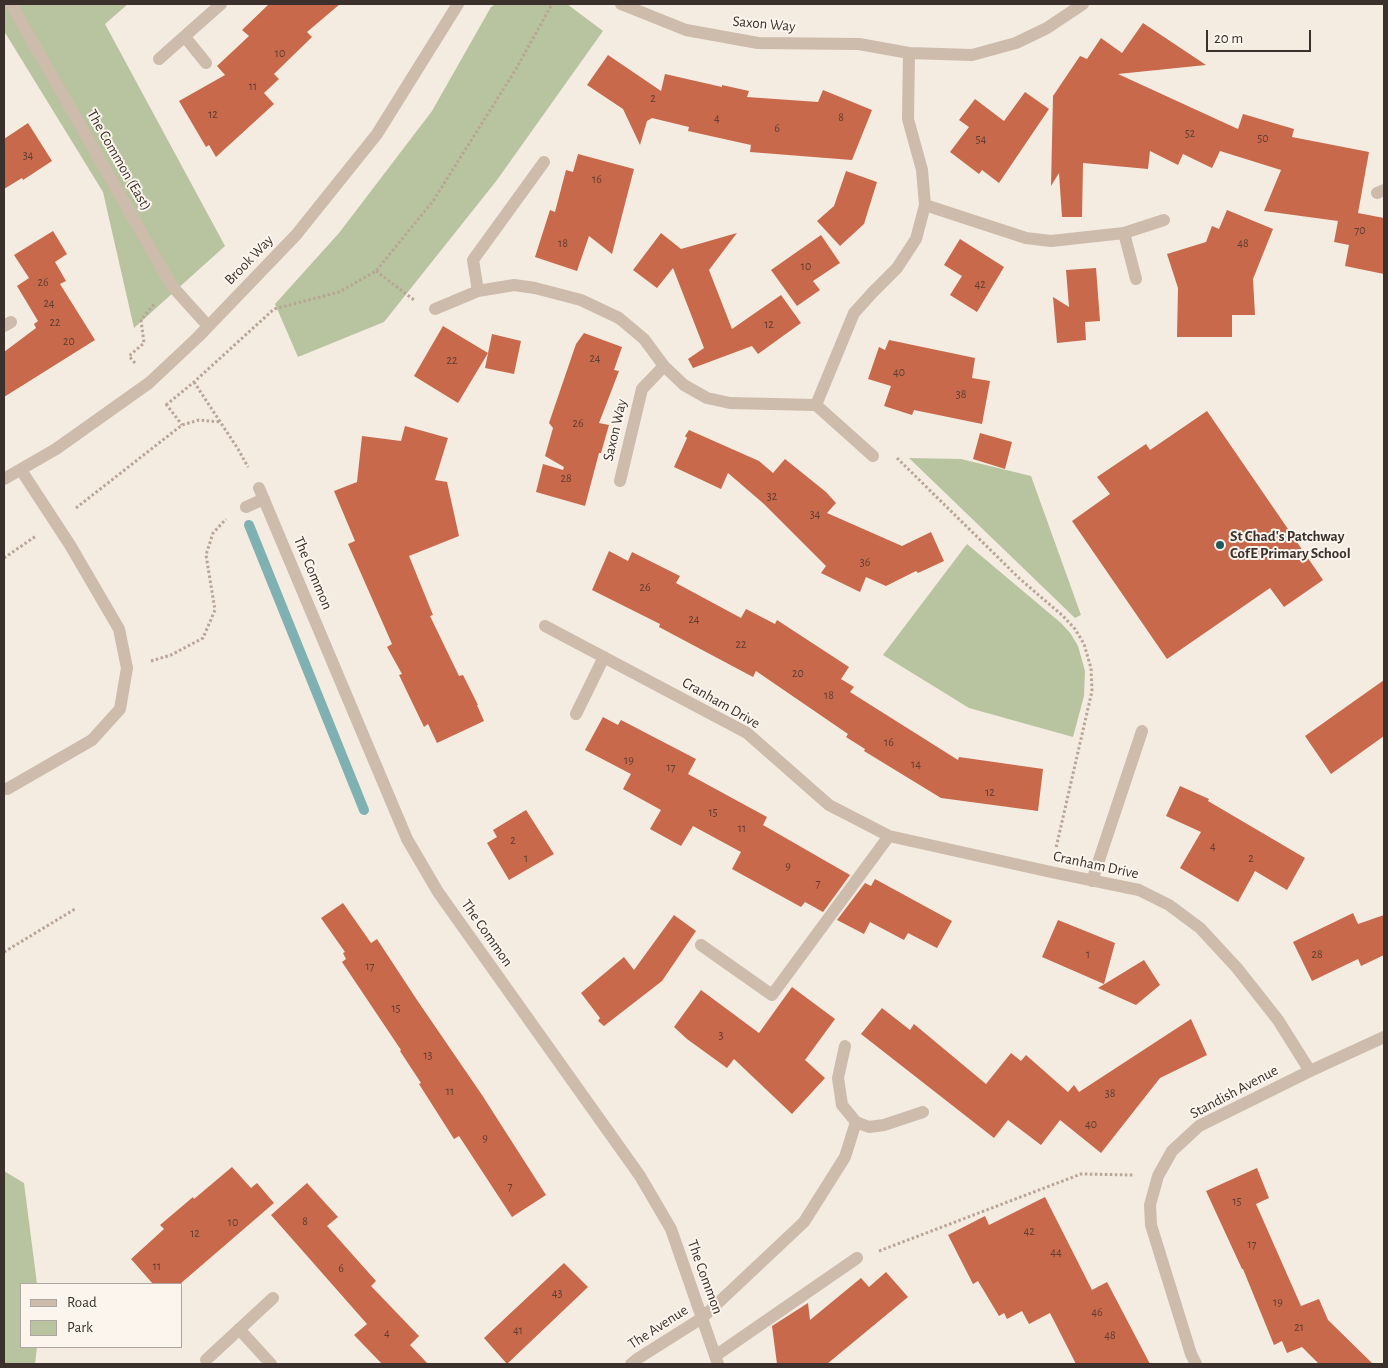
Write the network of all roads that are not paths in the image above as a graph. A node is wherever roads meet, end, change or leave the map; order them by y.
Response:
1 (11, 4) edge
2 (221, 4) edge
3 (458, 4) edge
4 (621, 4) edge
5 (1078, 5) edge
6 (185, 37) junction
7 (909, 53) junction
8 (159, 59) dead end
9 (206, 64) dead end
10 (544, 162) dead end
11 (925, 206) junction
12 (1164, 220) dead end
13 (1124, 233) junction
14 (1136, 279) dead end
15 (478, 291) junction
16 (435, 309) road end
17 (208, 326) junction
18 (664, 366) junction
19 (816, 405) junction
20 (873, 456) road end
21 (21, 470) junction
22 (4, 479) edge
23 (620, 481) dead end
24 (246, 507) road end
25 (545, 626) dead end
26 (604, 657) junction
27 (576, 714) dead end
28 (1142, 731) dead end
29 (7, 789) dead end
30 (888, 836) junction
31 (1092, 881) junction
32 (701, 945) dead end
33 (1384, 1037) edge
34 (845, 1046) dead end
35 (1310, 1071) junction
36 (922, 1112) dead end
37 (856, 1122) junction
38 (857, 1258) road end
39 (273, 1298) dead end
40 (702, 1318) junction
41 (239, 1329) junction
42 (206, 1360) dead end
43 (716, 1360) edge
44 (271, 1364) edge
45 (631, 1364) edge
46 (1196, 1364) edge

1 - 17 street, The Common (East)
2 - 6 street
3 - 17 street, Brook Way
4 - 7 street, Saxon Way
5 - 7 street, Saxon Way
6 - 8 street
6 - 9 street
7 - 11 street
10 - 15 street
11 - 13 street
11 - 19 street
12 - 13 street
13 - 14 street
15 - 16 street
15 - 18 street
17 - 21 street, Brook Way
18 - 19 street
18 - 23 street, Saxon Way
19 - 20 street
21 - 22 street, Brook Way
21 - 29 street
24 - 40 street, The Common
25 - 26 street, Cranham Drive
26 - 27 street
26 - 30 street, Cranham Drive
28 - 31 street
30 - 31 street, Cranham Drive
30 - 32 street
31 - 35 street, Cranham Drive
33 - 35 street, Standish Avenue
34 - 37 street
35 - 46 street, Standish Avenue
36 - 37 street
37 - 40 street, The Avenue
38 - 43 street
39 - 41 street
40 - 43 street, The Common
40 - 45 street, The Avenue
41 - 42 street
41 - 44 street

